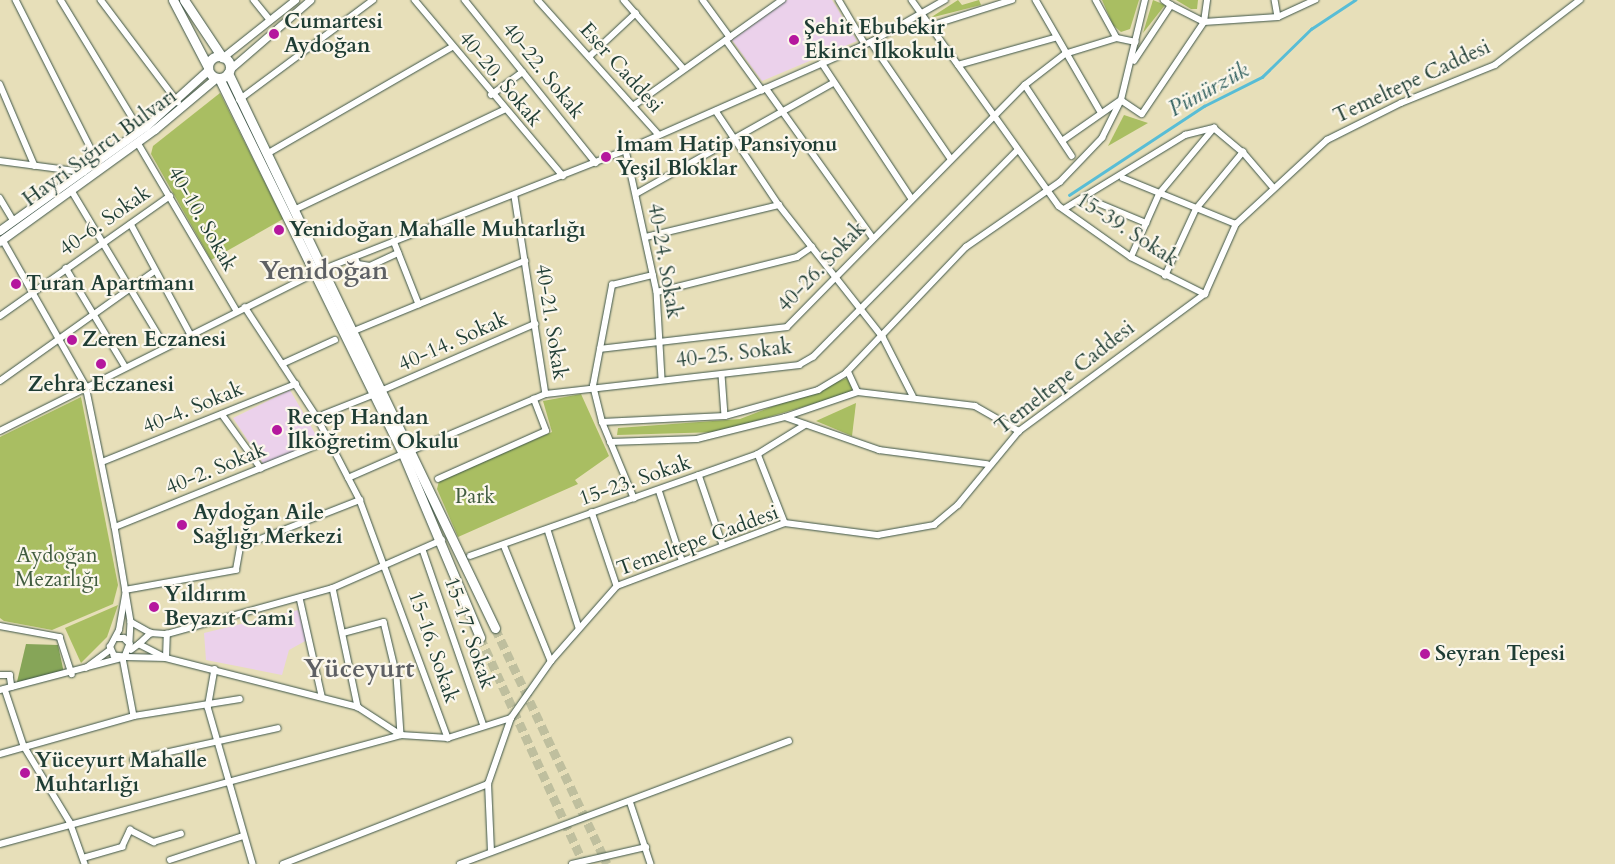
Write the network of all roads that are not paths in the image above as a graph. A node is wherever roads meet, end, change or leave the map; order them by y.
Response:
1 (16, 0) edge
2 (60, 0) edge
3 (101, 0) edge
4 (173, 0) edge
5 (184, 0) edge
6 (254, 0) edge
7 (295, 0) edge
8 (310, 0) edge
9 (373, 0) edge
10 (415, 0) edge
11 (465, 0) edge
12 (538, 0) edge
13 (624, 0) edge
14 (703, 0) edge
15 (782, 0) edge
16 (839, 0) edge
17 (912, 0) edge
18 (944, 0) edge
19 (1012, 0) edge
20 (1036, 0) edge
21 (1096, 0) edge
22 (1146, 0) edge
23 (1164, 0) edge
24 (1206, 0) edge
25 (1275, 0) edge
26 (1315, 0) edge
27 (1580, 0) edge
28 (1171, 5) junction
29 (636, 13) junction
30 (922, 14) junction
31 (1278, 17) junction
32 (270, 20) junction
33 (1204, 22) junction
34 (930, 26) junction
35 (728, 38) junction
36 (1055, 38) junction
37 (1117, 38) junction
38 (1136, 42) junction
39 (868, 43) junction
40 (452, 47) junction
41 (1065, 54) junction
42 (222, 57) junction
43 (589, 57) junction
44 (822, 64) junction
45 (1131, 64) junction
46 (958, 65) junction
47 (208, 69) junction
48 (684, 69) junction
49 (229, 71) junction
50 (523, 72) junction
51 (218, 78) junction
52 (833, 83) junction
53 (0, 84) edge
54 (1025, 84) junction
55 (764, 89) junction
56 (491, 95) junction
57 (239, 100) junction
58 (1121, 100) junction
59 (178, 102) junction
60 (633, 106) junction
61 (504, 110) junction
62 (716, 111) junction
63 (783, 112) junction
64 (1101, 112) junction
65 (992, 118) junction
66 (1214, 128) junction
67 (140, 130) junction
68 (659, 135) junction
69 (736, 141) junction
70 (1062, 141) junction
71 (138, 143) junction
72 (626, 150) junction
73 (1017, 150) junction
74 (1244, 152) junction
75 (267, 154) junction
76 (1072, 156) dead end
77 (951, 159) junction
78 (0, 161) edge
79 (98, 162) junction
80 (596, 163) junction
81 (35, 166) junction
82 (84, 172) junction
83 (564, 176) junction
84 (1123, 178) dead end
85 (1273, 187) junction
86 (72, 191) junction
87 (1048, 191) junction
88 (636, 194) junction
89 (1159, 194) junction
90 (170, 196) junction
91 (515, 196) junction
92 (0, 198) edge
93 (912, 199) junction
94 (1091, 200) dead end
95 (779, 205) junction
96 (1062, 207) junction
97 (294, 210) junction
98 (1196, 210) junction
99 (14, 221) junction
100 (1146, 223) junction
101 (131, 224) junction
102 (1236, 224) junction
103 (0, 231) edge
104 (646, 237) junction
105 (873, 238) junction
106 (1, 241) edge
107 (394, 241) junction
108 (103, 243) junction
109 (812, 248) junction
110 (398, 253) junction
111 (355, 256) junction
112 (1131, 257) junction
113 (525, 261) junction
114 (66, 268) junction
115 (155, 271) junction
116 (320, 271) junction
117 (653, 275) junction
118 (835, 276) junction
119 (1165, 276) junction
120 (131, 288) junction
121 (34, 290) junction
122 (657, 292) junction
123 (1205, 294) junction
124 (419, 304) junction
125 (245, 307) junction
126 (860, 309) junction
127 (237, 311) junction
128 (0, 316) edge
129 (94, 317) junction
130 (535, 324) junction
131 (354, 331) junction
132 (190, 333) junction
133 (883, 336) junction
134 (61, 338) junction
135 (335, 340) dead end
136 (661, 340) junction
137 (166, 346) junction
138 (600, 348) junction
139 (282, 364) junction
140 (125, 366) junction
141 (848, 371) junction
142 (722, 375) junction
143 (662, 379) junction
144 (0, 381) edge
145 (296, 384) junction
146 (86, 386) junction
147 (593, 386) junction
148 (379, 392) junction
149 (858, 392) junction
150 (546, 394) junction
151 (913, 396) junction
152 (534, 399) junction
153 (222, 414) junction
154 (725, 416) junction
155 (785, 417) junction
156 (317, 418) junction
157 (602, 422) junction
158 (805, 425) junction
159 (0, 430) edge
160 (1019, 431) junction
161 (328, 441) junction
162 (610, 442) junction
163 (407, 452) junction
164 (758, 454) junction
165 (102, 462) junction
166 (987, 464) junction
167 (261, 468) junction
168 (698, 475) junction
169 (348, 478) junction
170 (438, 479) dead end
171 (659, 490) junction
172 (634, 499) junction
173 (360, 500) junction
174 (592, 512) junction
175 (785, 523) junction
176 (115, 528) junction
177 (548, 530) junction
178 (442, 540) junction
179 (504, 545) junction
180 (723, 545) junction
181 (423, 550) junction
182 (470, 556) dead end
183 (682, 560) junction
184 (387, 567) junction
185 (617, 586) junction
186 (334, 588) junction
187 (125, 590) junction
188 (300, 598) junction
189 (131, 622) junction
190 (0, 626) edge
191 (496, 628) tunnel mouth
192 (579, 628) junction
193 (151, 633) junction
194 (343, 633) junction
195 (167, 634) junction
196 (480, 637) tunnel mouth
197 (116, 638) junction
198 (139, 644) junction
199 (130, 647) junction
200 (110, 650) junction
201 (124, 658) junction
202 (166, 658) junction
203 (551, 661) junction
204 (215, 669) junction
205 (81, 672) junction
206 (72, 674) junction
207 (0, 675) edge
208 (12, 687) junction
209 (2, 690) edge
210 (322, 696) junction
211 (240, 699) dead end
212 (208, 707) junction
213 (358, 707) junction
214 (134, 716) junction
215 (511, 718) junction
216 (484, 726) junction
217 (278, 728) dead end
218 (401, 735) junction
219 (448, 738) junction
220 (218, 740) junction
221 (789, 741) dead end
222 (24, 746) junction
223 (0, 754) edge
224 (133, 760) dead end
225 (230, 782) junction
226 (488, 784) junction
227 (630, 801) junction
228 (70, 822) junction
229 (182, 834) dead end
230 (243, 836) junction
231 (0, 844) edge
232 (646, 847) junction
233 (491, 852) junction
234 (170, 860) dead end
235 (84, 861) edge
236 (253, 864) edge
237 (283, 864) edge
238 (460, 864) edge
239 (572, 864) edge
240 (651, 864) edge

1 - 79 street
2 - 67 street
3 - 59 street
4 - 47 main road
5 - 42 main road
6 - 32 street
7 - 32 street
8 - 49 street
9 - 57 street
10 - 40 street, 40-20. Sokak
11 - 50 street, 40-22. Sokak
12 - 43 street, Eser Caddesi
13 - 29 street
14 - 35 street
15 - 35 street
16 - 39 street
17 - 30 street, 15-39. Sokak
18 - 30 street
19 - 34 street
20 - 36 street
21 - 37 street
22 - 38 street
23 - 28 street
24 - 33 street
25 - 31 street
26 - 31 street
27 - 85 street, Temeltepe Caddesi
28 - 33 street
28 - 45 street
29 - 43 street
29 - 48 street
30 - 34 street, 15-39. Sokak
30 - 39 street
31 - 33 street
32 - 42 street
33 - 58 street
34 - 46 street, 15-39. Sokak
35 - 48 street
35 - 55 street
36 - 41 street
36 - 46 street
37 - 38 street
37 - 41 street, 40-26. Sokak
38 - 45 street
39 - 44 street
39 - 77 street
40 - 56 street, 40-20. Sokak
40 - 75 street
41 - 54 street, 40-26. Sokak
41 - 64 street
42 - 47 main road
42 - 49 main road
43 - 60 street, Eser Caddesi
44 - 52 street
44 - 55 street
45 - 58 street
46 - 65 street, 15-39. Sokak
47 - 51 main road
47 - 59 main road, Hayri Sığırcı Bulvarı
48 - 60 street
49 - 51 main road
49 - 57 main road
50 - 56 street
50 - 80 street, 40-22. Sokak
51 - 71 main road, Hayri Sığırcı Bulvarı
51 - 116 main road
52 - 63 street
52 - 93 street
53 - 81 street
54 - 65 street, 40-26. Sokak
54 - 70 street
55 - 62 street
55 - 63 street
56 - 61 street, 40-20. Sokak
57 - 75 main road
58 - 64 street
58 - 87 street
59 - 67 main road, Hayri Sığırcı Bulvarı
60 - 68 street, Eser Caddesi
61 - 83 street, 40-20. Sokak
61 - 97 street
62 - 68 street
62 - 69 street
63 - 69 street
63 - 105 street
64 - 70 street
65 - 73 street, 15-39. Sokak
65 - 77 street, 40-26. Sokak
66 - 74 street
66 - 89 street
66 - 96 street
67 - 79 main road, Hayri Sığırcı Bulvarı
68 - 72 street
69 - 88 street
69 - 95 street
70 - 76 street
71 - 86 main road, Hayri Sığırcı Bulvarı
71 - 90 street, 40-10. Sokak
72 - 80 street
72 - 88 street, 40-24. Sokak
73 - 87 street, 15-39. Sokak
73 - 126 street, 40-25. Sokak
74 - 85 street
74 - 98 street
75 - 97 main road
77 - 93 street, 40-26. Sokak
78 - 81 street
79 - 82 main road, Hayri Sığırcı Bulvarı
80 - 83 street
81 - 82 street
82 - 99 main road, Hayri Sığırcı Bulvarı
83 - 91 street
84 - 89 street
85 - 102 street, Temeltepe Caddesi
86 - 106 main road, Hayri Sığırcı Bulvarı
86 - 108 street
87 - 96 street, 15-39. Sokak
87 - 133 street
88 - 104 street, 40-24. Sokak
89 - 98 street
89 - 100 street
90 - 101 street, 40-6. Sokak
90 - 127 street, 40-10. Sokak
91 - 107 street
91 - 113 street, 40-21. Sokak
92 - 99 street
93 - 105 street, 40-26. Sokak
94 - 100 street
95 - 104 street
95 - 109 street
96 - 112 street, 15-39. Sokak
97 - 116 main road
98 - 102 street
98 - 119 street
99 - 103 main road, Hayri Sığırcı Bulvarı
100 - 112 street
101 - 108 street, 40-6. Sokak
101 - 115 street
102 - 123 street, Temeltepe Caddesi
104 - 117 street, 40-24. Sokak
105 - 118 street, 40-26. Sokak
106 - 121 street
107 - 110 street
107 - 111 street
108 - 114 street, 40-6. Sokak
108 - 120 street
109 - 118 street
109 - 122 street
110 - 111 street
110 - 124 street
111 - 116 street
112 - 119 street, 15-39. Sokak
113 - 124 street
113 - 130 street, 40-21. Sokak
114 - 121 street, 40-6. Sokak
114 - 129 street
115 - 120 street
115 - 132 street
116 - 125 street
116 - 131 main road
116 - 148 main road
117 - 122 street, 40-24. Sokak
117 - 138 street
118 - 126 street
118 - 136 street, 40-26. Sokak
119 - 123 street, 15-39. Sokak
120 - 129 street
120 - 137 street
121 - 128 street, 40-6. Sokak
121 - 134 street
122 - 136 street, 40-24. Sokak
123 - 160 street, Temeltepe Caddesi
124 - 131 street
125 - 127 street
125 - 139 street, 15-16. Sokak
126 - 133 street
126 - 142 street, 40-25. Sokak
127 - 132 street
129 - 134 street
129 - 140 street
130 - 148 street, 40-14. Sokak
130 - 150 street, 40-21. Sokak
131 - 148 main road
132 - 137 street
133 - 141 street
133 - 151 street
134 - 144 street
134 - 146 street
135 - 139 street
136 - 138 street, 40-26. Sokak
136 - 143 street, 40-24. Sokak
137 - 140 street
138 - 147 street
139 - 145 street, 15-16. Sokak
140 - 146 street
141 - 149 street
141 - 154 street
142 - 143 street, 40-25. Sokak
142 - 154 street
143 - 147 street, 40-25. Sokak
145 - 153 street, 40-4. Sokak
145 - 156 street, 15-16. Sokak
146 - 159 street
146 - 165 street
147 - 150 street, 40-25. Sokak
147 - 157 street
148 - 156 street, 40-14. Sokak
148 - 163 main road
149 - 151 street
149 - 155 street
150 - 152 street, 40-25. Sokak
151 - 160 street
152 - 163 street, 40-25. Sokak
152 - 170 street
153 - 165 street, 40-4. Sokak
153 - 167 street
154 - 157 street
155 - 158 street
155 - 162 street
156 - 161 street, 15-16. Sokak
157 - 162 street
158 - 164 street, 15-23. Sokak
158 - 166 street
160 - 166 street, Temeltepe Caddesi
161 - 167 street, 40-2. Sokak
161 - 169 street, 15-16. Sokak
162 - 172 street
163 - 169 street, 40-25. Sokak
163 - 178 main road
163 - 191 main road
164 - 168 street, 15-23. Sokak
164 - 175 street
165 - 176 street
166 - 175 street, Temeltepe Caddesi
167 - 176 street, 40-2. Sokak
168 - 171 street, 15-23. Sokak
168 - 180 street
169 - 173 street, 15-16. Sokak
171 - 172 street, 15-23. Sokak
171 - 183 street
172 - 174 street, 15-23. Sokak
173 - 184 street, 15-16. Sokak
173 - 187 street
174 - 177 street, 15-23. Sokak
174 - 185 street
175 - 180 street, Temeltepe Caddesi
176 - 187 street
177 - 179 street, 15-23. Sokak
177 - 192 street
178 - 181 street
178 - 196 main road
179 - 182 street, 15-23. Sokak
179 - 203 street
180 - 183 street, Temeltepe Caddesi
181 - 184 street
181 - 216 street, 15-17. Sokak
183 - 185 street, Temeltepe Caddesi
184 - 186 street
184 - 219 street, 15-16. Sokak
185 - 192 street, Temeltepe Caddesi
186 - 188 street
186 - 194 street
187 - 189 street
187 - 197 street
188 - 195 street
188 - 210 street
189 - 193 street
189 - 199 street
190 - 206 street
192 - 203 street, Temeltepe Caddesi
193 - 195 street
193 - 198 street
194 - 213 street
194 - 218 street
195 - 202 street
197 - 199 street
197 - 200 street
198 - 199 street
198 - 202 street
199 - 201 street
200 - 201 street
200 - 205 street
201 - 202 street
201 - 205 street
201 - 214 street
202 - 204 street
203 - 215 street, Temeltepe Caddesi
204 - 210 street
204 - 212 street
205 - 206 street
206 - 208 street
207 - 208 street
208 - 209 street
209 - 222 street
210 - 213 street
211 - 212 street
212 - 214 street
212 - 220 street
213 - 218 street
214 - 222 street
215 - 216 street
215 - 226 street, Temeltepe Caddesi
216 - 219 street
217 - 220 street
218 - 219 street
218 - 225 street
220 - 224 street
220 - 225 street
221 - 227 street
222 - 223 street
222 - 228 street
225 - 228 street
225 - 230 street
226 - 233 street, Temeltepe Caddesi
226 - 237 street
227 - 232 street
227 - 233 street
228 - 231 street
228 - 235 street
229 - 235 street
230 - 234 street
230 - 236 street
232 - 239 street
232 - 240 street
233 - 238 street

